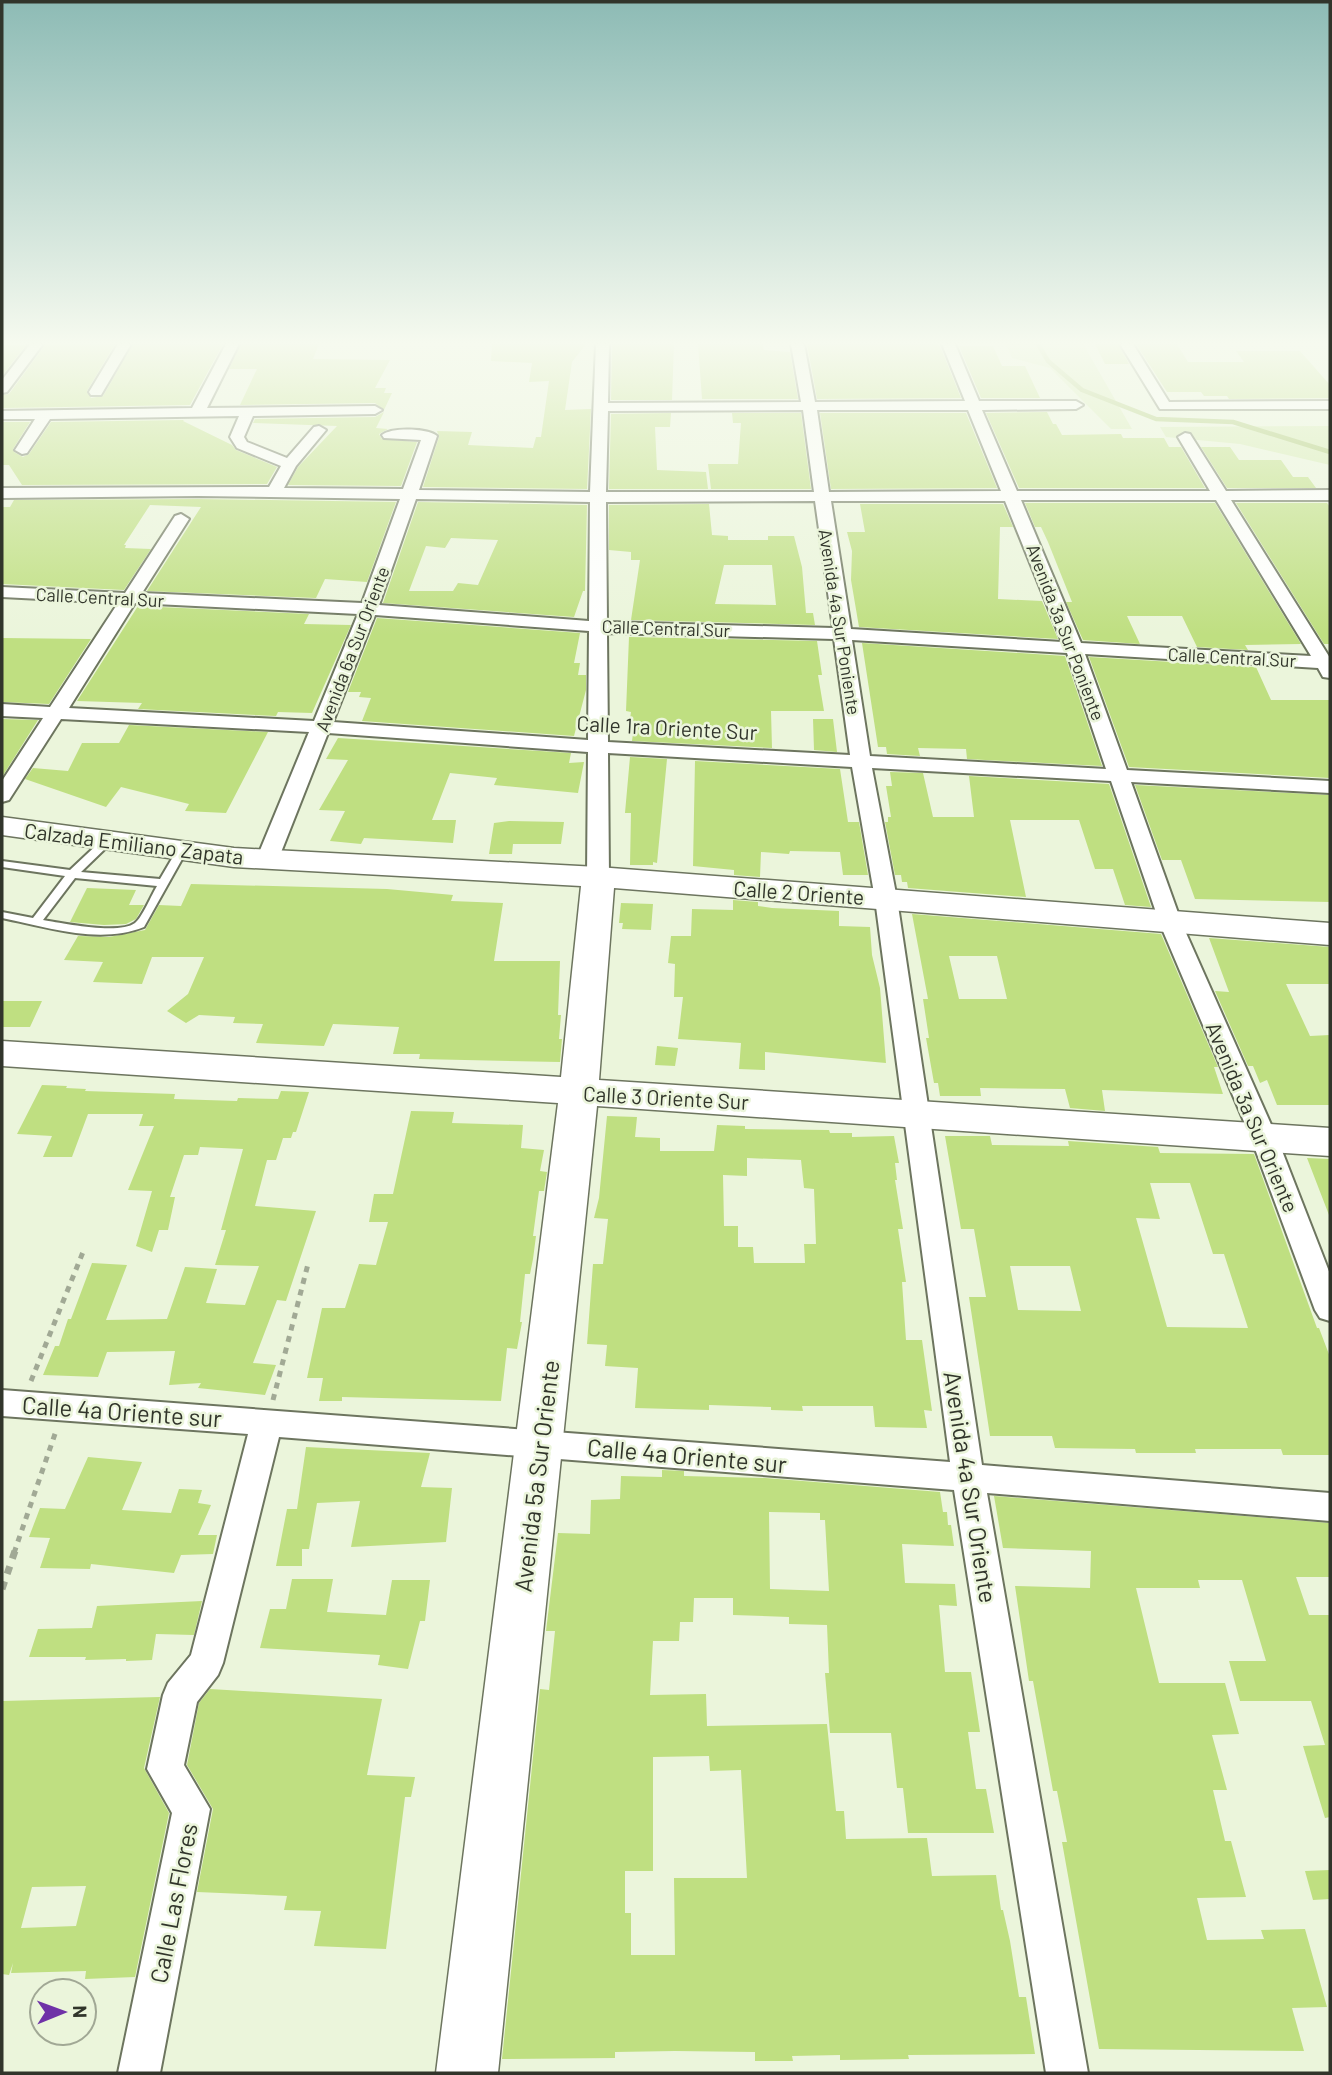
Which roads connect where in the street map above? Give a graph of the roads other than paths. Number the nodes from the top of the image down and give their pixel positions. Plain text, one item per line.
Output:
1 (28, 441) edge
2 (239, 441) edge
3 (309, 441) edge
4 (428, 441) edge
5 (599, 441) edge
6 (814, 441) edge
7 (988, 441) edge
8 (1187, 441) edge
9 (22, 450) dead end
10 (289, 464) junction
11 (2, 493) edge
12 (274, 493) junction
13 (408, 495) junction
14 (1221, 495) junction
15 (1330, 495) edge
16 (821, 496) junction
17 (598, 497) junction
18 (1013, 497) junction
19 (181, 519) dead end
20 (2, 592) edge
21 (129, 599) junction
22 (369, 609) junction
23 (600, 626) junction
24 (844, 634) junction
25 (1074, 648) junction
26 (1328, 667) edge
27 (2, 710) edge
28 (59, 711) junction
29 (323, 727) junction
30 (600, 747) junction
31 (861, 760) junction
32 (1120, 775) junction
33 (1330, 787) edge
34 (2, 796) edge
35 (2, 826) edge
36 (107, 841) junction
37 (181, 852) junction
38 (267, 860) junction
39 (2, 864) edge
40 (72, 874) junction
41 (598, 877) junction
42 (163, 883) junction
43 (887, 899) junction
44 (2, 915) edge
45 (36, 921) junction
46 (1171, 924) junction
47 (1330, 934) edge
48 (2, 1053) edge
49 (579, 1092) junction
50 (915, 1112) junction
51 (1264, 1138) junction
52 (1330, 1142) edge
53 (1330, 1310) edge
54 (11, 1404) edge
55 (267, 1422) junction
56 (540, 1443) junction
57 (968, 1477) junction
58 (1330, 1507) edge
59 (139, 2073) edge
60 (467, 2073) edge
61 (1067, 2073) edge

1 - 9 street
2 - 10 street
3 - 10 street
4 - 13 street, Avenida 6a Sur Oriente
5 - 17 street
6 - 16 street, Avenida 4a Sur Poniente
7 - 18 street, Avenida 3a Sur Poniente
8 - 14 street
10 - 12 street
11 - 12 street
12 - 13 street
13 - 17 street
13 - 22 street, Avenida 6a Sur Oriente
14 - 15 street
14 - 18 street
14 - 26 street
16 - 17 street
16 - 18 street
16 - 24 street, Avenida 4a Sur Poniente
17 - 23 street
18 - 25 street, Avenida 3a Sur Poniente
19 - 21 street
20 - 21 street, Calle Central Sur
21 - 22 street, Calle Central Sur
21 - 28 street
22 - 23 street, Calle Central Sur
22 - 29 street, Avenida 6a Sur Oriente
23 - 24 street, Calle Central Sur
23 - 30 street
24 - 25 street, Calle Central Sur
24 - 31 street, Avenida 4a Sur Poniente
25 - 26 street, Calle Central Sur
25 - 32 street, Avenida 3a Sur Poniente
27 - 28 street, Calle 1ra Oriente Sur
28 - 29 street, Calle 1ra Oriente Sur
28 - 34 street
29 - 30 street, Calle 1ra Oriente Sur
29 - 38 street, Avenida 6a Sur Oriente
30 - 31 street, Calle 1ra Oriente Sur
30 - 41 street
31 - 32 street, Calle 1ra Oriente Sur
31 - 43 street, Avenida 4a Sur Poniente
32 - 33 street, Calle 1ra Oriente Sur
32 - 46 street, Avenida 3a Sur Poniente
35 - 36 main road, Calzada Emiliano Zapata
36 - 37 main road, Calzada Emiliano Zapata
36 - 40 lane
37 - 38 main road, Calzada Emiliano Zapata
37 - 42 lane
38 - 41 main road, Calle 2 Oriente
39 - 40 lane
40 - 42 lane
40 - 45 lane
41 - 43 main road, Calle 2 Oriente
41 - 49 main road, Avenida 5a Sur Oriente
42 - 45 lane
43 - 46 main road, Calle 2 Oriente
43 - 50 street, Avenida 4a Sur Oriente
44 - 45 lane
46 - 47 main road, Calle 2 Oriente
46 - 51 street, Avenida 3a Sur Oriente
48 - 49 main road, Calle 3 Oriente Sur
49 - 50 main road, Calle 3 Oriente Sur
49 - 56 main road, Avenida 5a Sur Oriente
50 - 51 main road, Calle 3 Oriente Sur
50 - 57 street, Avenida 4a Sur Oriente
51 - 52 main road, Calle 3 Oriente Sur
51 - 53 street, Avenida 3a Sur Oriente
54 - 55 street, Calle 4a Oriente sur
55 - 56 street, Calle 4a Oriente sur
55 - 59 street, Calle Las Flores
56 - 57 street, Calle 4a Oriente sur
56 - 60 main road, Avenida 5a Sur Oriente
57 - 58 street, Calle 4a Oriente sur
57 - 61 street, Avenida 4a Sur Oriente

